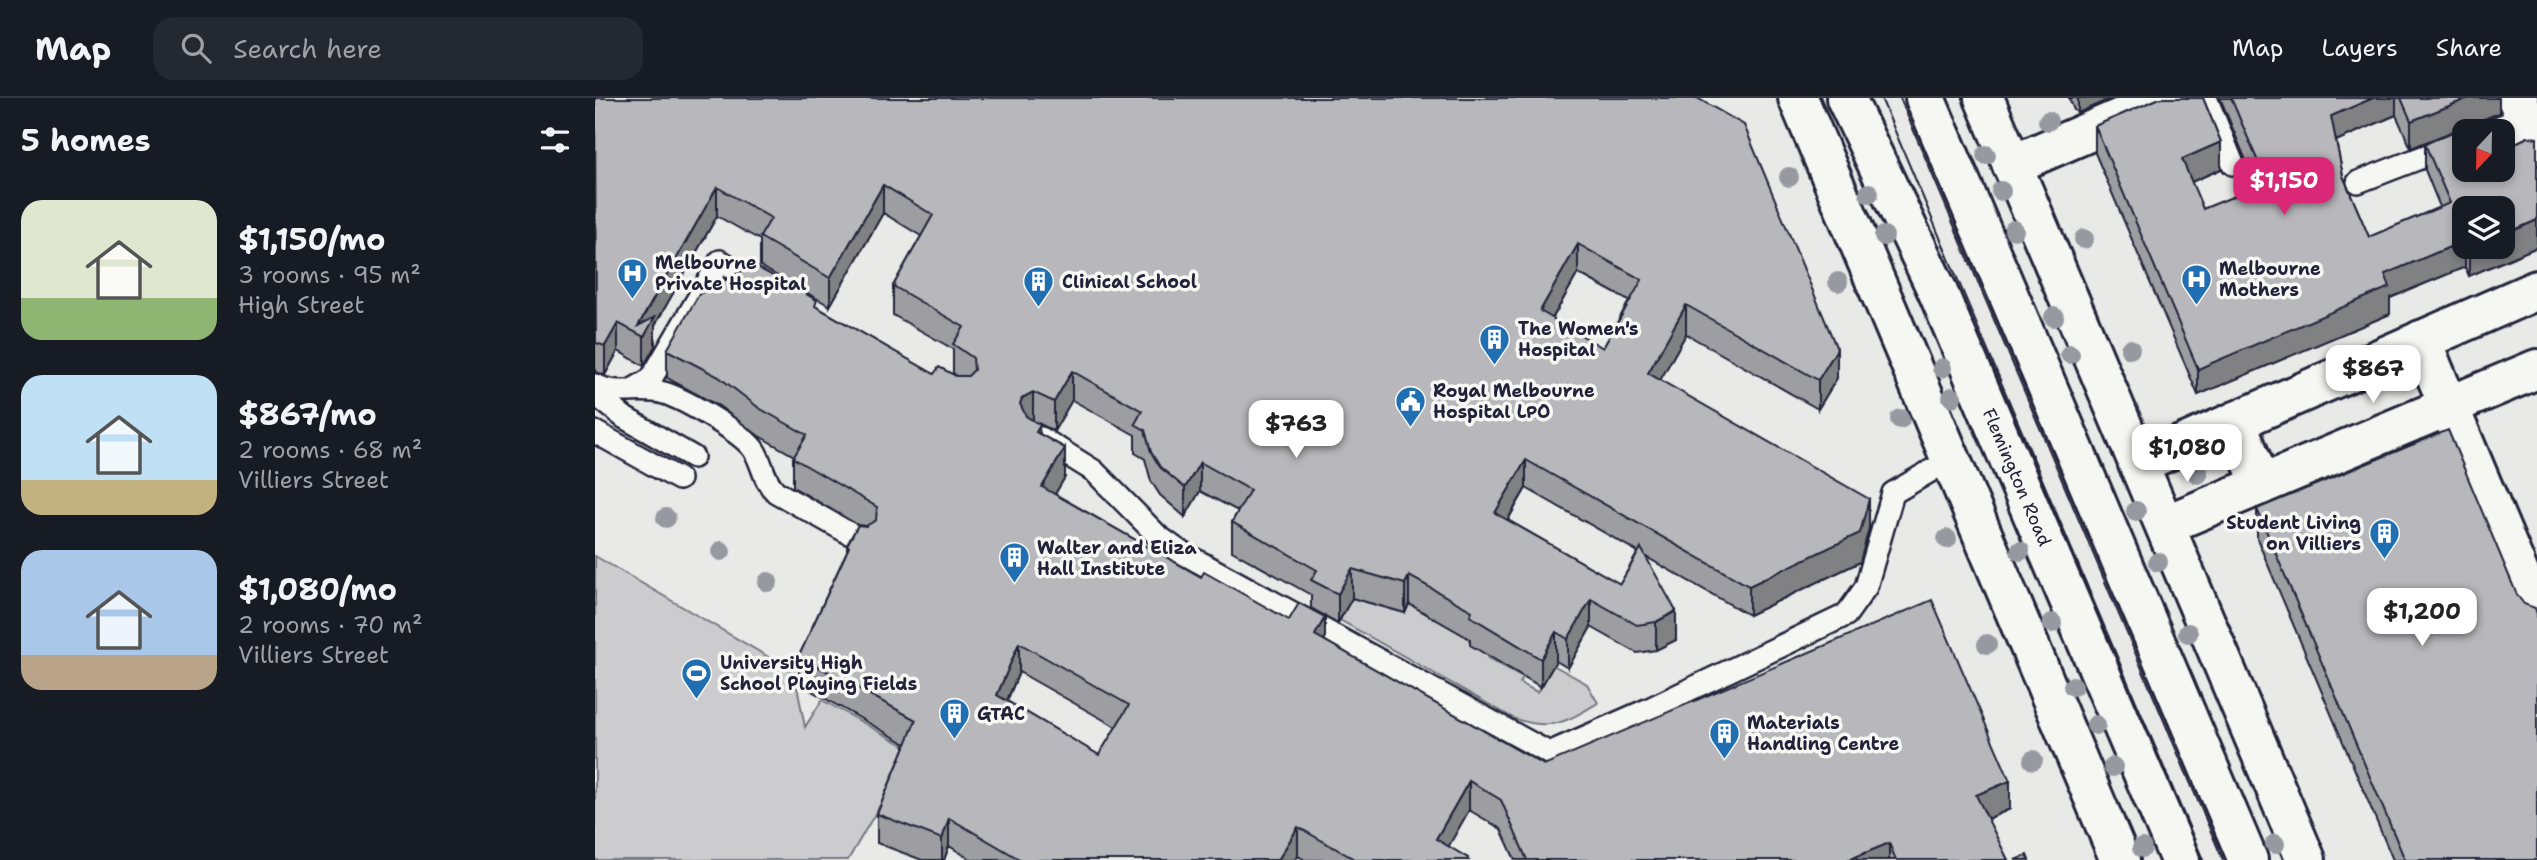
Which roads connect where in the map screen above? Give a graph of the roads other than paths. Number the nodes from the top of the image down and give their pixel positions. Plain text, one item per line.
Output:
1 (1798, 98) edge
2 (1846, 98) edge
3 (1925, 98) edge
4 (1984, 98) edge
5 (2167, 98) edge
6 (2206, 98) edge
7 (2452, 146) edge
8 (2233, 164) dead end
9 (2012, 165) junction
10 (2358, 182) dead end
11 (2537, 290) edge
12 (780, 294) edge
13 (2421, 340) junction
14 (2537, 369) edge
15 (595, 386) edge
16 (632, 390) junction
17 (595, 394) edge
18 (2449, 405) junction
19 (2056, 411) junction
20 (2236, 421) junction
21 (600, 434) edge
22 (1033, 434) edge
23 (2000, 437) junction
24 (693, 457) dead end
25 (1951, 459) junction
26 (2138, 464) junction
27 (679, 480) dead end
28 (2261, 485) junction
29 (2165, 525) junction
30 (865, 542) edge
31 (2537, 616) edge
32 (2120, 860) edge
33 (2180, 860) edge
34 (2248, 860) edge
35 (2306, 860) edge

1 - 25 main road
2 - 23 main road, Flemington Road
3 - 19 main road
4 - 9 main road
5 - 9 main road
6 - 8 lane
7 - 10 lane
9 - 26 main road
11 - 13 main road
12 - 16 lane
13 - 18 main road
13 - 20 main road
14 - 18 main road
15 - 16 lane
16 - 30 lane
17 - 24 lane
18 - 28 main road
18 - 31 main road
19 - 23 main road
19 - 34 main road
20 - 26 main road
20 - 28 main road
21 - 27 lane
22 - 25 lane
23 - 25 main road
23 - 33 main road, Flemington Road
25 - 32 main road
26 - 29 main road
28 - 29 main road
29 - 35 main road

